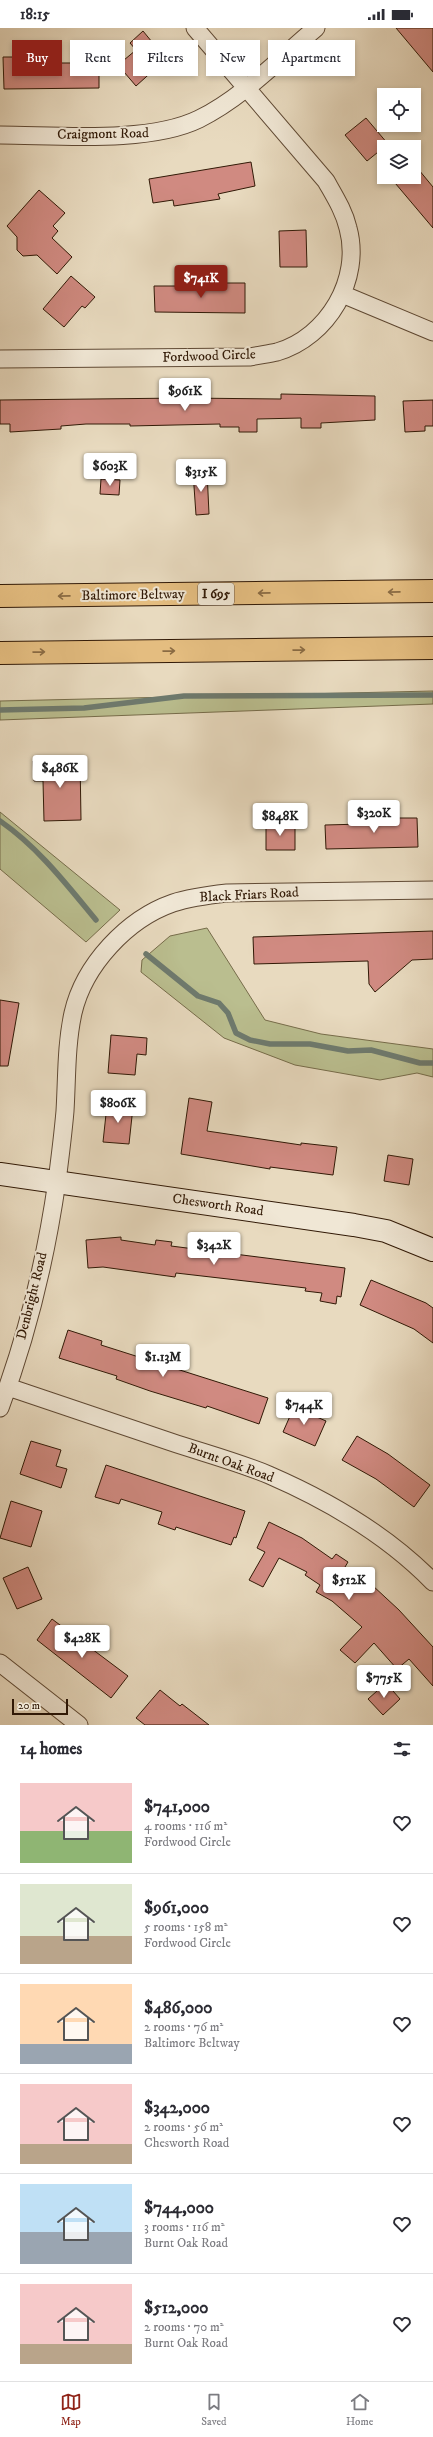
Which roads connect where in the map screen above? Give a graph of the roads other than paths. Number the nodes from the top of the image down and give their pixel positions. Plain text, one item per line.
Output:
1 (195, 28) edge
2 (316, 28) edge
3 (245, 88) junction
4 (0, 136) edge
5 (342, 294) junction
6 (433, 332) edge
7 (0, 359) edge
8 (433, 591) edge
9 (0, 596) edge
10 (433, 648) edge
11 (0, 653) edge
12 (433, 890) edge
13 (0, 1174) edge
14 (57, 1182) junction
15 (433, 1250) edge
16 (8, 1387) junction
17 (0, 1408) edge
18 (433, 1582) edge
19 (0, 1663) edge
20 (79, 1725) edge

1 - 3 street, Fordwood Circle
2 - 3 street, Craigmont Road
3 - 4 street, Craigmont Road
3 - 5 street, Fordwood Circle
5 - 6 street
5 - 7 street, Fordwood Circle
8 -> 9 highway, Baltimore Beltway / I 695
11 -> 10 highway
12 - 14 street, Black Friars Road
13 - 14 street, Chesworth Road
14 - 15 street, Chesworth Road
14 - 16 street, Denbright Road
16 - 17 street, Denbright Road
16 - 18 street, Burnt Oak Road
19 - 20 street

